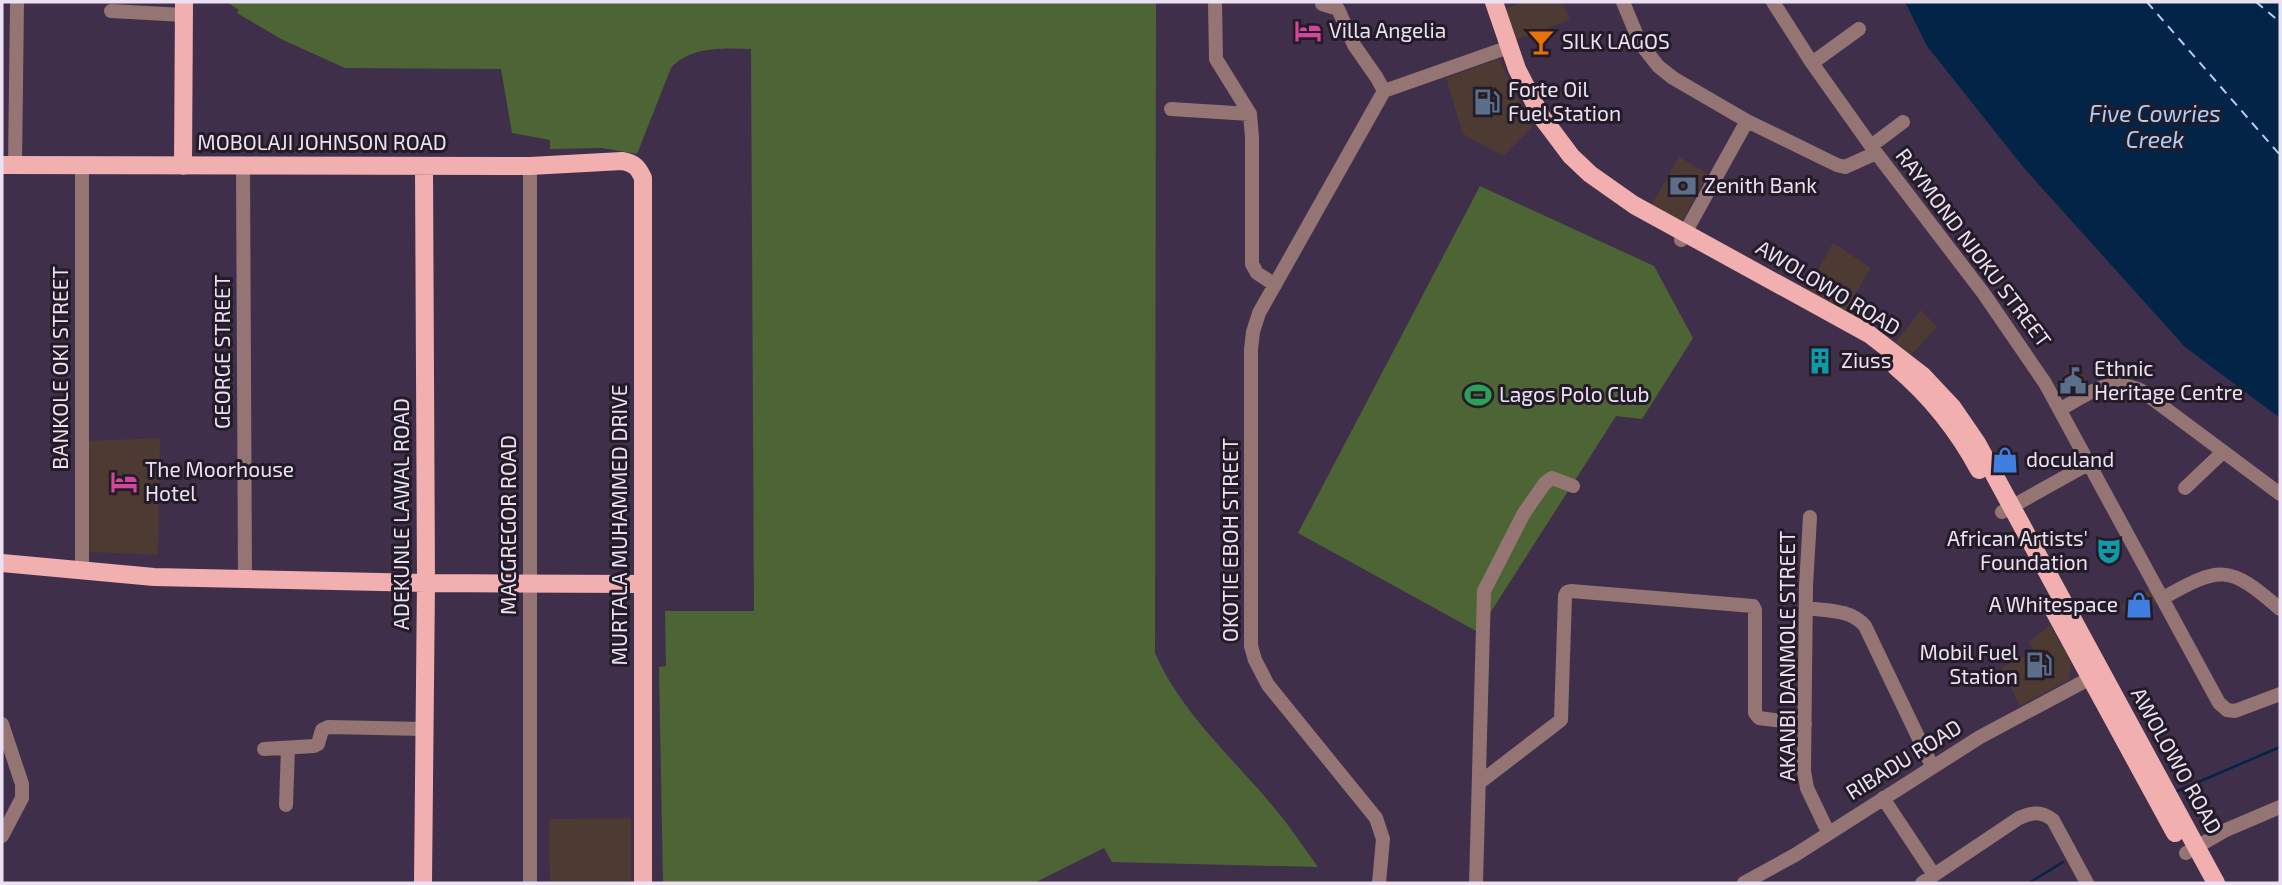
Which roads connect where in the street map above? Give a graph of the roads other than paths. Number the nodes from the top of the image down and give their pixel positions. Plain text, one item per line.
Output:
1 (17, 2) edge
2 (1215, 2) edge
3 (1484, 2) edge
4 (1494, 2) edge
5 (1623, 2) edge
6 (1773, 2) edge
7 (1322, 4) dead end
8 (184, 8) edge
9 (111, 11) dead end
10 (1859, 29) dead end
11 (1505, 48) junction
12 (1812, 63) junction
13 (1384, 91) junction
14 (1171, 109) dead end
15 (1250, 114) junction
16 (1747, 121) junction
17 (1903, 122) dead end
18 (1874, 149) junction
19 (8, 165) edge
20 (183, 166) junction
21 (424, 166) junction
22 (530, 166) junction
23 (82, 167) junction
24 (243, 167) junction
25 (639, 169) joint
26 (1684, 236) junction
27 (1275, 285) junction
28 (2061, 409) junction
29 (2223, 453) junction
30 (2090, 463) junction
31 (1573, 486) dead end
32 (2185, 488) dead end
33 (2280, 494) edge
34 (2007, 510) junction
35 (1810, 517) dead end
36 (2, 563) edge
37 (82, 570) junction
38 (245, 580) junction
39 (530, 582) junction
40 (426, 583) junction
41 (642, 584) junction
42 (2163, 598) junction
43 (1806, 608) junction
44 (2280, 609) edge
45 (2096, 675) junction
46 (2280, 694) edge
47 (2, 724) edge
48 (1805, 724) junction
49 (425, 729) junction
50 (288, 748) junction
51 (264, 749) dead end
52 (1932, 766) junction
53 (1479, 783) junction
54 (1883, 797) junction
55 (286, 805) dead end
56 (2280, 807) edge
57 (1828, 832) junction
58 (2, 836) edge
59 (2192, 850) junction
60 (424, 861) junction
61 (1928, 879) edge
62 (423, 883) edge
63 (430, 883) edge
64 (530, 883) edge
65 (643, 883) edge
66 (1379, 883) edge
67 (1476, 883) edge
68 (1744, 883) edge
69 (2087, 883) edge
70 (2203, 883) edge
71 (2216, 883) edge

1 - 19 street
2 - 15 street
3 - 11 main road, AWOLOWO ROAD
4 - 11 main road, AWOLOWO ROAD
5 - 16 street
6 - 12 street, RAYMOND NJOKU STREET
7 - 13 street
8 - 9 street
8 - 20 main road
10 - 12 street
11 - 13 street
11 - 26 main road, AWOLOWO ROAD
12 - 18 street, RAYMOND NJOKU STREET
13 - 27 street, OKOTIE EBOH STREET
14 - 15 street
15 - 27 street
16 - 18 street
16 - 26 street
17 - 18 street
18 - 28 street, RAYMOND NJOKU STREET
19 - 23 main road, MOBOLAJI JOHNSON ROAD
20 - 23 main road, MOBOLAJI JOHNSON ROAD
20 - 24 main road, MOBOLAJI JOHNSON ROAD
21 - 22 main road, MOBOLAJI JOHNSON ROAD
21 - 24 main road, MOBOLAJI JOHNSON ROAD
21 - 40 main road, ADEKUNLE LAWAL ROAD
22 - 25 main road, MOBOLAJI JOHNSON ROAD
22 - 39 street, MACGREGOR ROAD
23 - 37 street, BANKOLE OKI STREET
24 - 38 street, GEORGE STREET
25 - 41 main road, MURTALA MUHAMMED DRIVE
26 - 34 main road, AWOLOWO ROAD
27 - 66 street, OKOTIE EBOH STREET
28 - 29 street
28 - 30 street, RAYMOND NJOKU STREET
29 - 32 street
29 - 33 street
30 - 34 street
30 - 42 street, RAYMOND NJOKU STREET
31 - 53 street
34 - 45 main road, AWOLOWO ROAD
35 - 43 street, AKANBI DANMOLE STREET
36 - 37 main road
37 - 38 main road
38 - 40 main road
39 - 40 main road
39 - 41 main road
39 - 64 street, MACGREGOR ROAD
40 - 49 main road, ADEKUNLE LAWAL ROAD
41 - 65 main road, MURTALA MUHAMMED DRIVE
42 - 44 street
42 - 46 street, RAYMOND NJOKU STREET
43 - 48 street, AKANBI DANMOLE STREET
43 - 52 street
45 - 52 street, RIBADU ROAD
45 - 59 main road, AWOLOWO ROAD
47 - 58 street
48 - 53 street
48 - 57 street, AKANBI DANMOLE STREET
49 - 50 street
49 - 60 main road, ADEKUNLE LAWAL ROAD
50 - 51 street
50 - 55 street
52 - 54 street, RIBADU ROAD
53 - 67 street
54 - 57 street, RIBADU ROAD
54 - 61 street
56 - 59 street
57 - 68 street, RIBADU ROAD
59 - 70 main road, AWOLOWO ROAD
59 - 71 main road, AWOLOWO ROAD
60 - 62 main road
60 - 63 main road
61 - 69 street

